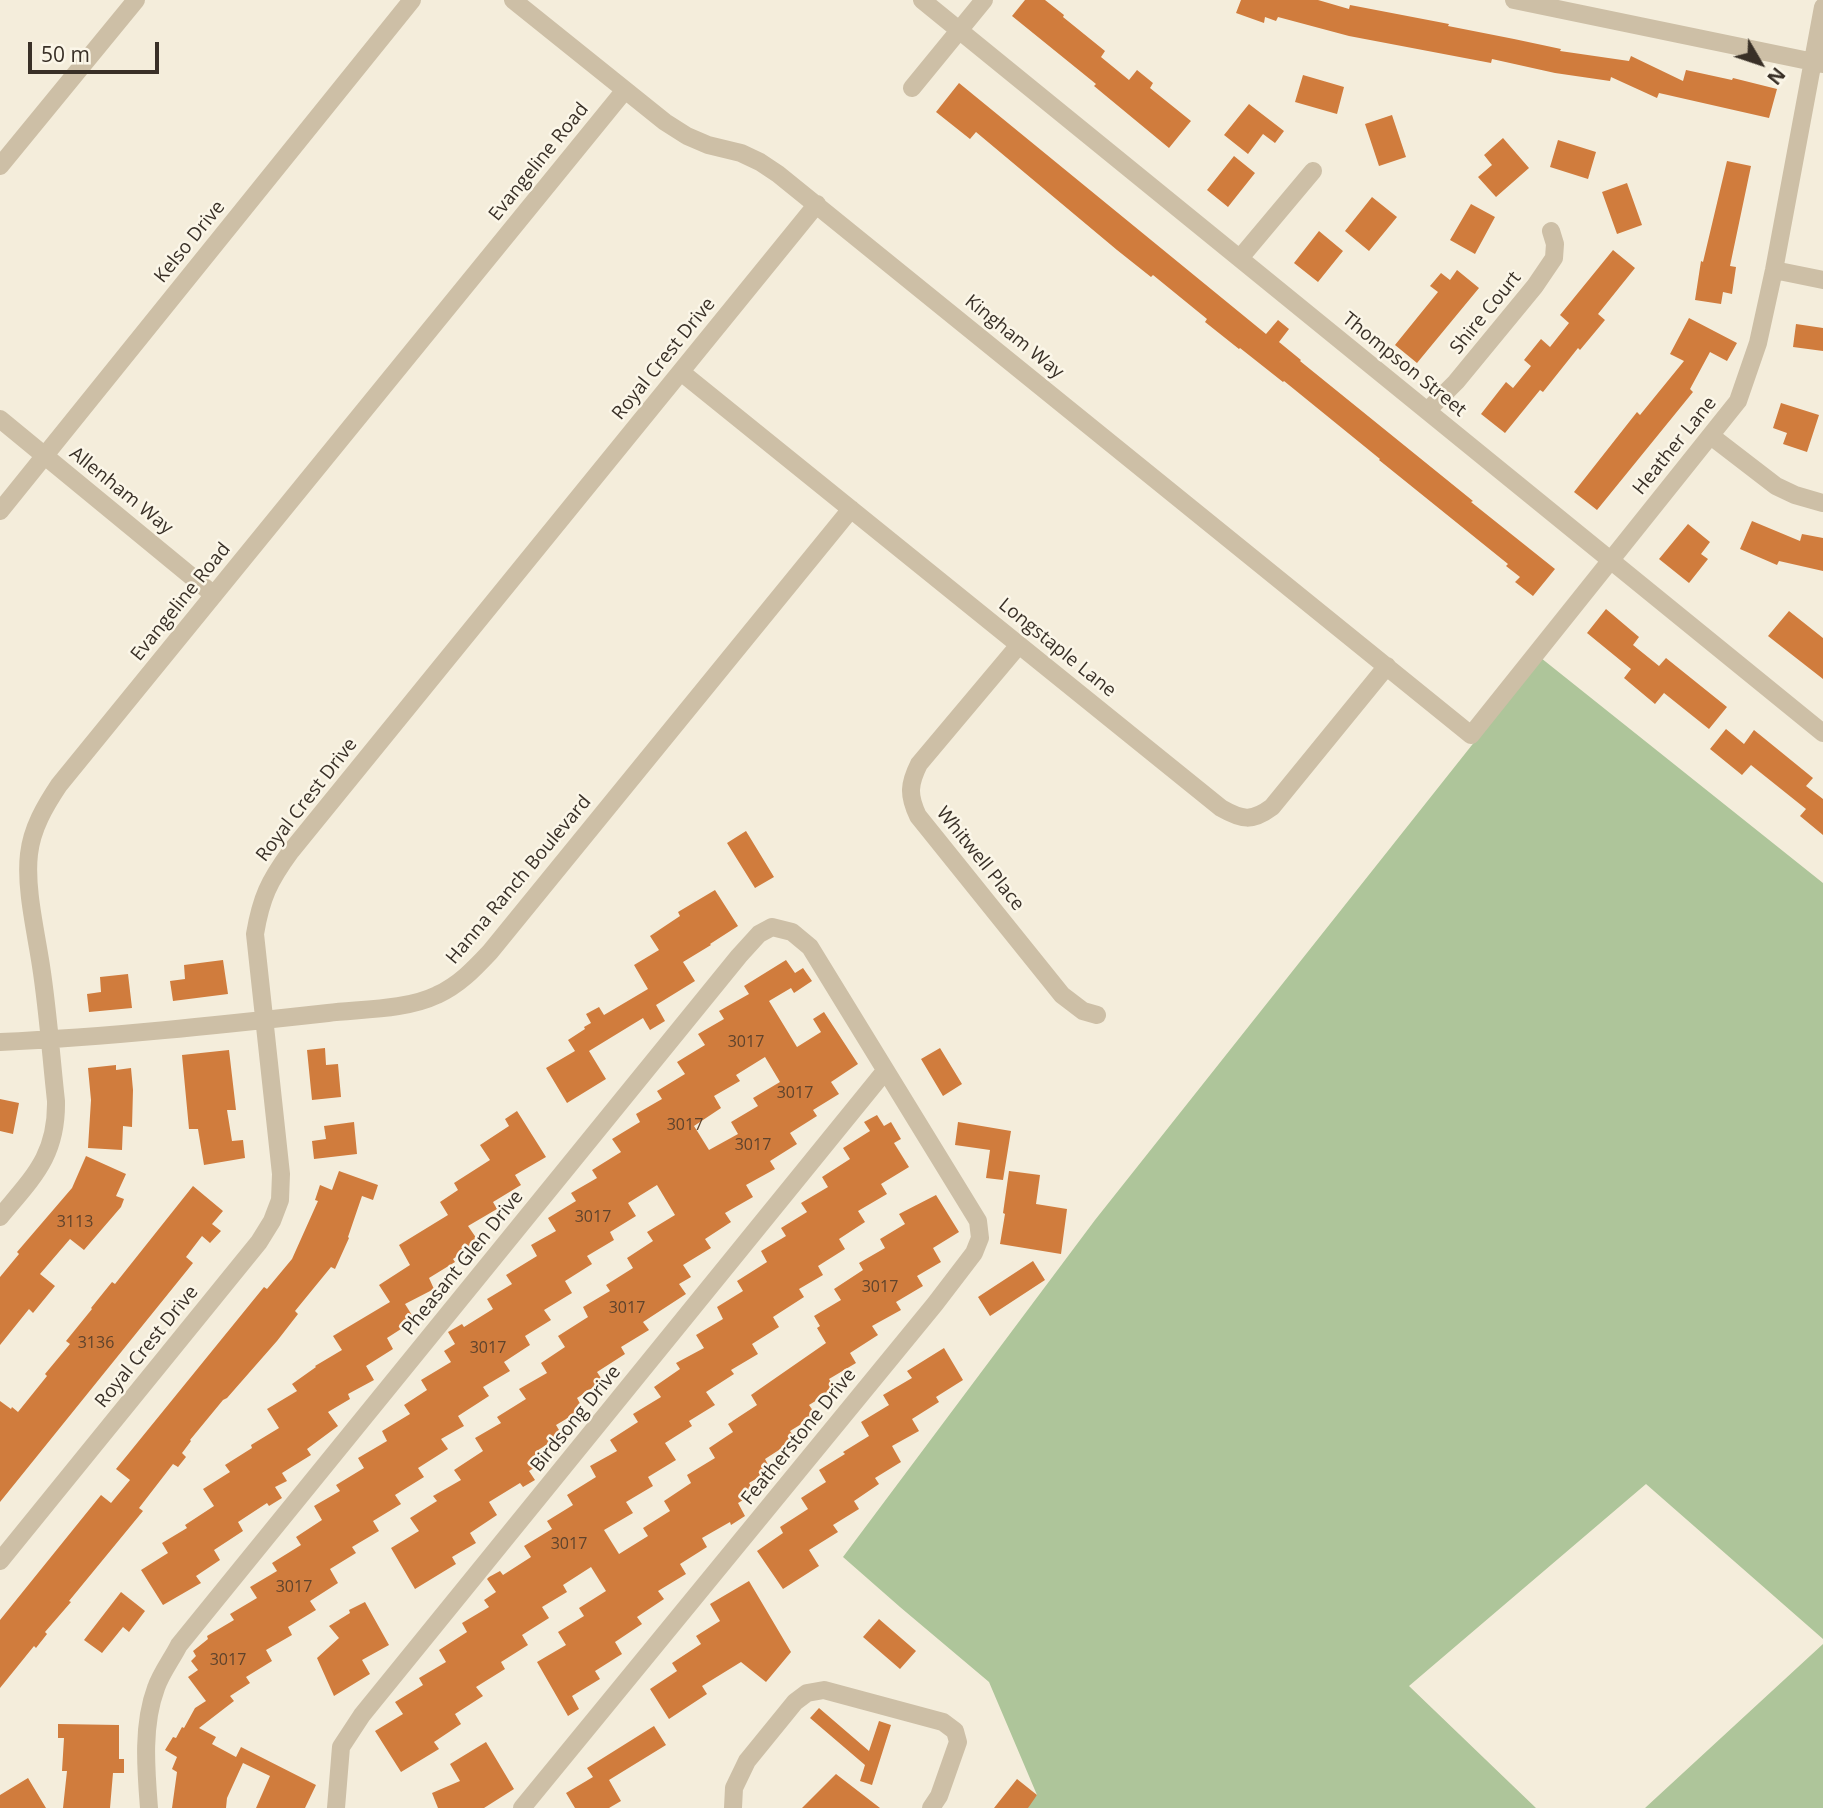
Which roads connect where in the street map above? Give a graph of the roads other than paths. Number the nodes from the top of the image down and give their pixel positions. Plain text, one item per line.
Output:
1 (136, 0) edge
2 (412, 0) edge
3 (513, 0) edge
4 (922, 0) edge
5 (984, 0) edge
6 (1514, 0) edge
7 (1823, 7) edge
8 (959, 30) junction
9 (1818, 63) edge
10 (912, 88) dead end
11 (625, 90) junction
12 (0, 166) edge
13 (1313, 171) dead end
14 (817, 204) junction
15 (1551, 231) dead end
16 (1240, 258) junction
17 (1774, 270) junction
18 (1823, 280) edge
19 (681, 372) junction
20 (1427, 411) junction
21 (0, 419) edge
22 (1711, 436) junction
23 (45, 455) junction
24 (1823, 503) edge
25 (851, 509) junction
26 (0, 511) edge
27 (1610, 561) junction
28 (214, 595) junction
29 (1019, 645) junction
30 (1387, 666) junction
31 (1823, 733) edge
32 (1471, 734) joint
33 (1097, 1015) dead end
34 (265, 1020) junction
35 (50, 1040) junction
36 (0, 1042) edge
37 (885, 1071) junction
38 (0, 1217) edge
39 (0, 1561) edge
40 (935, 1802) edge
41 (149, 1808) edge
42 (336, 1808) edge
43 (522, 1808) edge
44 (733, 1808) edge

1 - 12 street
2 - 23 street, Kelso Drive
3 - 11 street, Kingham Way
4 - 8 street, Thompson Street
5 - 8 street
6 - 9 street
7 - 9 street, Heather Lane
8 - 10 street
8 - 16 street, Thompson Street
9 - 17 street, Heather Lane
11 - 14 street, Kingham Way
11 - 28 street, Evangeline Road
13 - 16 street
14 - 19 street, Royal Crest Drive
14 - 30 street, Kingham Way
15 - 20 street, Shire Court
16 - 20 street, Thompson Street
17 - 18 street
17 - 22 street, Heather Lane
19 - 25 street, Longstaple Lane
19 - 34 street, Royal Crest Drive
20 - 27 street, Thompson Street
21 - 23 street, Allenham Way
22 - 24 street
22 - 27 street, Heather Lane
23 - 26 street, Kelso Drive
23 - 28 street, Allenham Way
25 - 29 street, Longstaple Lane
25 - 34 street, Hanna Ranch Boulevard
27 - 31 street, Thompson Street
27 - 32 street, Heather Lane
28 - 35 street, Evangeline Road
29 - 30 street, Longstaple Lane
29 - 33 street, Whitwell Place
30 - 32 street, Kingham Way
34 - 35 street, Hanna Ranch Boulevard
34 - 39 street, Royal Crest Drive
35 - 36 street, Hanna Ranch Boulevard
35 - 38 street, Evangeline Road
37 - 41 street, Pheasant Glen Drive
37 - 42 street, Birdsong Drive
37 - 43 street, Featherstone Drive
40 - 44 street

